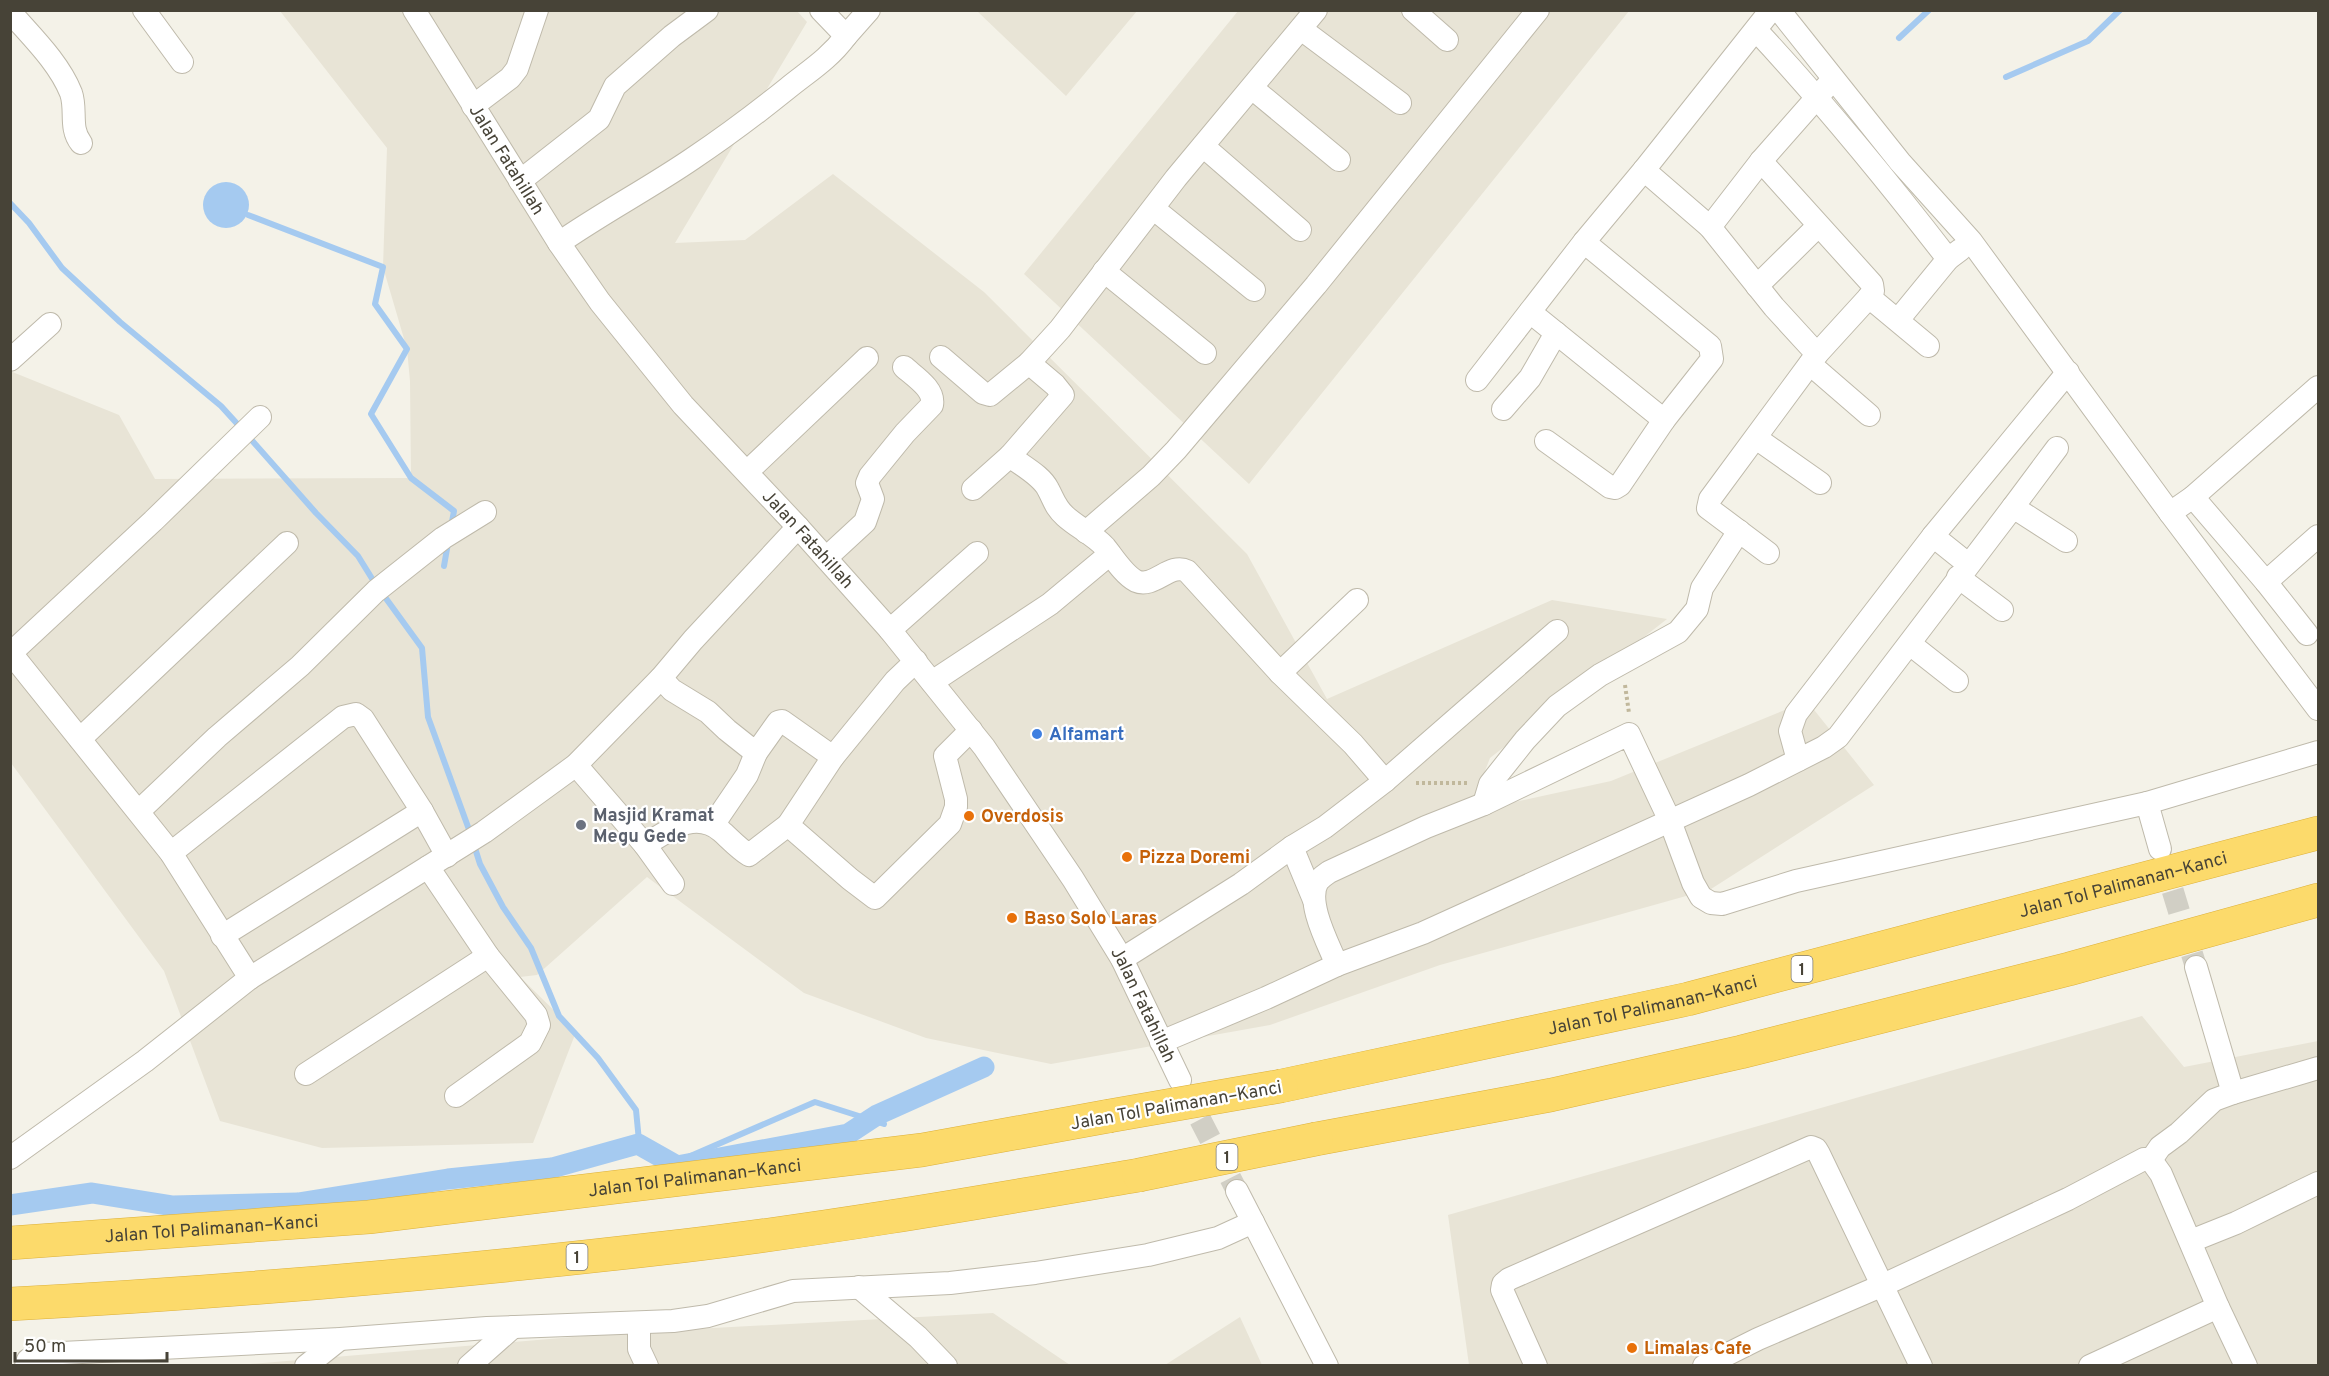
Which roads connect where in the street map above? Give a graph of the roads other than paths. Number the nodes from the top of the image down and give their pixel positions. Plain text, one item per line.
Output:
1 (144, 10) edge
2 (414, 10) edge
3 (537, 10) edge
4 (707, 10) edge
5 (821, 10) edge
6 (869, 10) edge
7 (1316, 10) edge
8 (1413, 10) edge
9 (1538, 10) edge
10 (1771, 10) edge
11 (1779, 10) edge
12 (13, 13) edge
13 (1302, 29) junction
14 (1756, 30) junction
15 (846, 36) junction
16 (1447, 40) dead end
17 (182, 62) dead end
18 (1835, 79) junction
19 (1252, 88) junction
20 (1817, 96) junction
21 (1400, 103) dead end
22 (473, 105) junction
23 (81, 143) dead end
24 (1203, 146) junction
25 (1339, 160) dead end
26 (1761, 161) junction
27 (1644, 170) junction
28 (520, 181) junction
29 (1154, 209) junction
30 (1818, 226) junction
31 (1710, 227) junction
32 (1300, 230) dead end
33 (1971, 241) junction
34 (1584, 242) junction
35 (559, 243) junction
36 (1948, 259) junction
37 (1104, 270) junction
38 (1757, 286) junction
39 (1254, 290) dead end
40 (1869, 297) junction
41 (1530, 312) junction
42 (1898, 320) junction
43 (50, 324) dead end
44 (1556, 333) junction
45 (1928, 345) dead end
46 (1205, 354) dead end
47 (941, 357) dead end
48 (867, 358) dead end
49 (1814, 359) junction
50 (10, 360) edge
51 (1029, 363) junction
52 (904, 367) dead end
53 (2068, 372) junction
54 (1477, 380) dead end
55 (2319, 387) edge
56 (1503, 409) dead end
57 (1869, 415) dead end
58 (1664, 420) junction
59 (255, 423) dead end
60 (1756, 438) junction
61 (1546, 441) dead end
62 (2056, 448) dead end
63 (1010, 456) junction
64 (747, 472) junction
65 (1820, 483) dead end
66 (973, 489) dead end
67 (2193, 497) junction
68 (2013, 507) junction
69 (485, 512) dead end
70 (2170, 513) junction
71 (798, 526) junction
72 (1739, 531) junction
73 (1086, 532) junction
74 (1933, 536) junction
75 (2319, 536) edge
76 (2066, 541) dead end
77 (287, 543) dead end
78 (977, 553) dead end
79 (1768, 553) dead end
80 (1110, 554) junction
81 (826, 558) junction
82 (1963, 571) junction
83 (2266, 582) junction
84 (1357, 600) dead end
85 (2002, 610) dead end
86 (890, 630) junction
87 (1557, 631) dead end
88 (2307, 634) dead end
89 (1910, 644) junction
90 (13, 659) edge
91 (916, 661) junction
92 (1280, 673) junction
93 (661, 678) junction
94 (1957, 681) dead end
95 (932, 682) junction
96 (2319, 709) edge
97 (971, 730) junction
98 (80, 739) junction
99 (2319, 752) edge
100 (756, 753) junction
101 (833, 757) junction
102 (1798, 760) junction
103 (576, 765) junction
104 (1385, 781) junction
105 (1487, 794) junction
106 (2147, 802) junction
107 (140, 811) junction
108 (422, 811) junction
109 (1670, 822) junction
110 (713, 825) junction
111 (788, 825) junction
112 (2319, 833) edge
113 (645, 845) junction
114 (1292, 847) junction
115 (2160, 849) tunnel mouth
116 (456, 850) junction
117 (171, 853) junction
118 (673, 884) dead end
119 (1314, 900) junction
120 (2319, 900) edge
121 (222, 936) junction
122 (488, 957) junction
123 (1122, 959) junction
124 (1337, 965) junction
125 (2196, 967) tunnel mouth
126 (250, 978) junction
127 (1161, 1042) junction
128 (2319, 1068) edge
129 (306, 1074) dead end
130 (1180, 1080) tunnel mouth
131 (2233, 1093) junction
132 (456, 1096) dead end
133 (10, 1158) edge
134 (2151, 1160) junction
135 (2319, 1183) edge
136 (1237, 1191) tunnel mouth
137 (1253, 1222) junction
138 (2191, 1241) junction
139 (10, 1243) edge
140 (1881, 1286) junction
141 (859, 1287) junction
142 (10, 1304) edge
143 (2218, 1307) junction
144 (639, 1323) junction
145 (513, 1327) junction
146 (340, 1339) junction
147 (26, 1365) edge
148 (306, 1365) edge
149 (469, 1365) edge
150 (647, 1365) edge
151 (946, 1365) edge
152 (1327, 1365) edge
153 (1536, 1365) edge
154 (1704, 1365) edge
155 (1921, 1365) edge
156 (2090, 1365) edge
157 (2246, 1365) edge

1 - 17 street
2 - 22 street, Jalan Fatahillah
3 - 22 street
4 - 28 street
5 - 15 street
6 - 15 street
7 - 13 street
8 - 16 street
9 - 73 street
10 - 14 street
11 - 18 street
12 - 23 street
13 - 19 street
13 - 21 street
14 - 20 street
14 - 27 street
15 - 35 street
18 - 20 street
18 - 33 street
19 - 24 street
19 - 25 street
20 - 26 street
20 - 36 street
22 - 28 street, Jalan Fatahillah
24 - 29 street
24 - 32 street
26 - 30 street
26 - 31 street
27 - 31 street
27 - 34 street
28 - 35 street, Jalan Fatahillah
29 - 37 street
29 - 39 street
30 - 38 street
30 - 40 street
31 - 38 street
33 - 36 street
33 - 53 street
34 - 41 street
34 - 58 street
35 - 64 street, Jalan Fatahillah
36 - 42 street
37 - 46 street
37 - 51 street
38 - 49 street
40 - 42 street
40 - 49 street
41 - 44 street
41 - 54 street
42 - 45 street
43 - 50 street
44 - 56 street
44 - 58 street
47 - 51 street
48 - 64 street
49 - 57 street
49 - 60 street
51 - 63 street
52 - 81 street
53 - 70 street
53 - 74 street
55 - 67 street
58 - 61 street
59 - 90 street
60 - 65 street
60 - 72 street
62 - 68 street
63 - 66 street
63 - 73 street
64 - 71 street, Jalan Fatahillah
67 - 70 street
67 - 83 street
68 - 76 street
68 - 82 street
69 - 107 street
70 - 96 street
71 - 81 street, Jalan Fatahillah
71 - 93 street
72 - 79 street
72 - 105 street
73 - 80 street
74 - 82 street
74 - 102 street
75 - 83 street
77 - 98 street
78 - 86 street
80 - 92 street
80 - 95 street
81 - 86 street, Jalan Fatahillah
82 - 85 street
82 - 89 street
83 - 88 street
84 - 92 street
86 - 91 street, Jalan Fatahillah
87 - 104 street
89 - 94 street
89 - 102 street
90 - 98 street
91 - 95 street, Jalan Fatahillah
91 - 101 street
92 - 104 street
93 - 100 street
93 - 103 street
95 - 97 street, Jalan Fatahillah
97 - 111 street
97 - 123 street, Jalan Fatahillah
98 - 107 street
99 - 106 street
100 - 101 street
100 - 110 street
101 - 111 street
102 - 109 street
103 - 113 street
103 - 116 street
104 - 114 street
105 - 109 street
105 - 119 street
106 - 109 street
106 - 115 street
107 - 117 street
108 - 116 street
108 - 117 street
108 - 121 street
109 - 124 street
110 - 111 street
110 - 113 street
112 - 139 highway, Jalan Tol Palimanan–Kanci / 1, bridge
113 - 118 street
114 - 119 street
114 - 123 street
116 - 122 street
116 - 126 street
117 - 121 street
119 - 124 street
120 - 142 highway, 1, bridge
121 - 126 street
122 - 129 street
122 - 132 street
123 - 127 street, Jalan Fatahillah
124 - 127 street
125 - 131 street
126 - 133 street
127 - 130 street, Jalan Fatahillah
128 - 131 street
131 - 134 street
134 - 138 street
134 - 140 street
135 - 138 street
136 - 137 street
137 - 141 street
137 - 152 street
138 - 143 street
140 - 153 street
140 - 154 street
140 - 155 street
141 - 144 street
141 - 151 street
143 - 156 street
143 - 157 street
144 - 145 street
144 - 150 street
145 - 146 street
145 - 149 street
146 - 147 street
146 - 148 street

